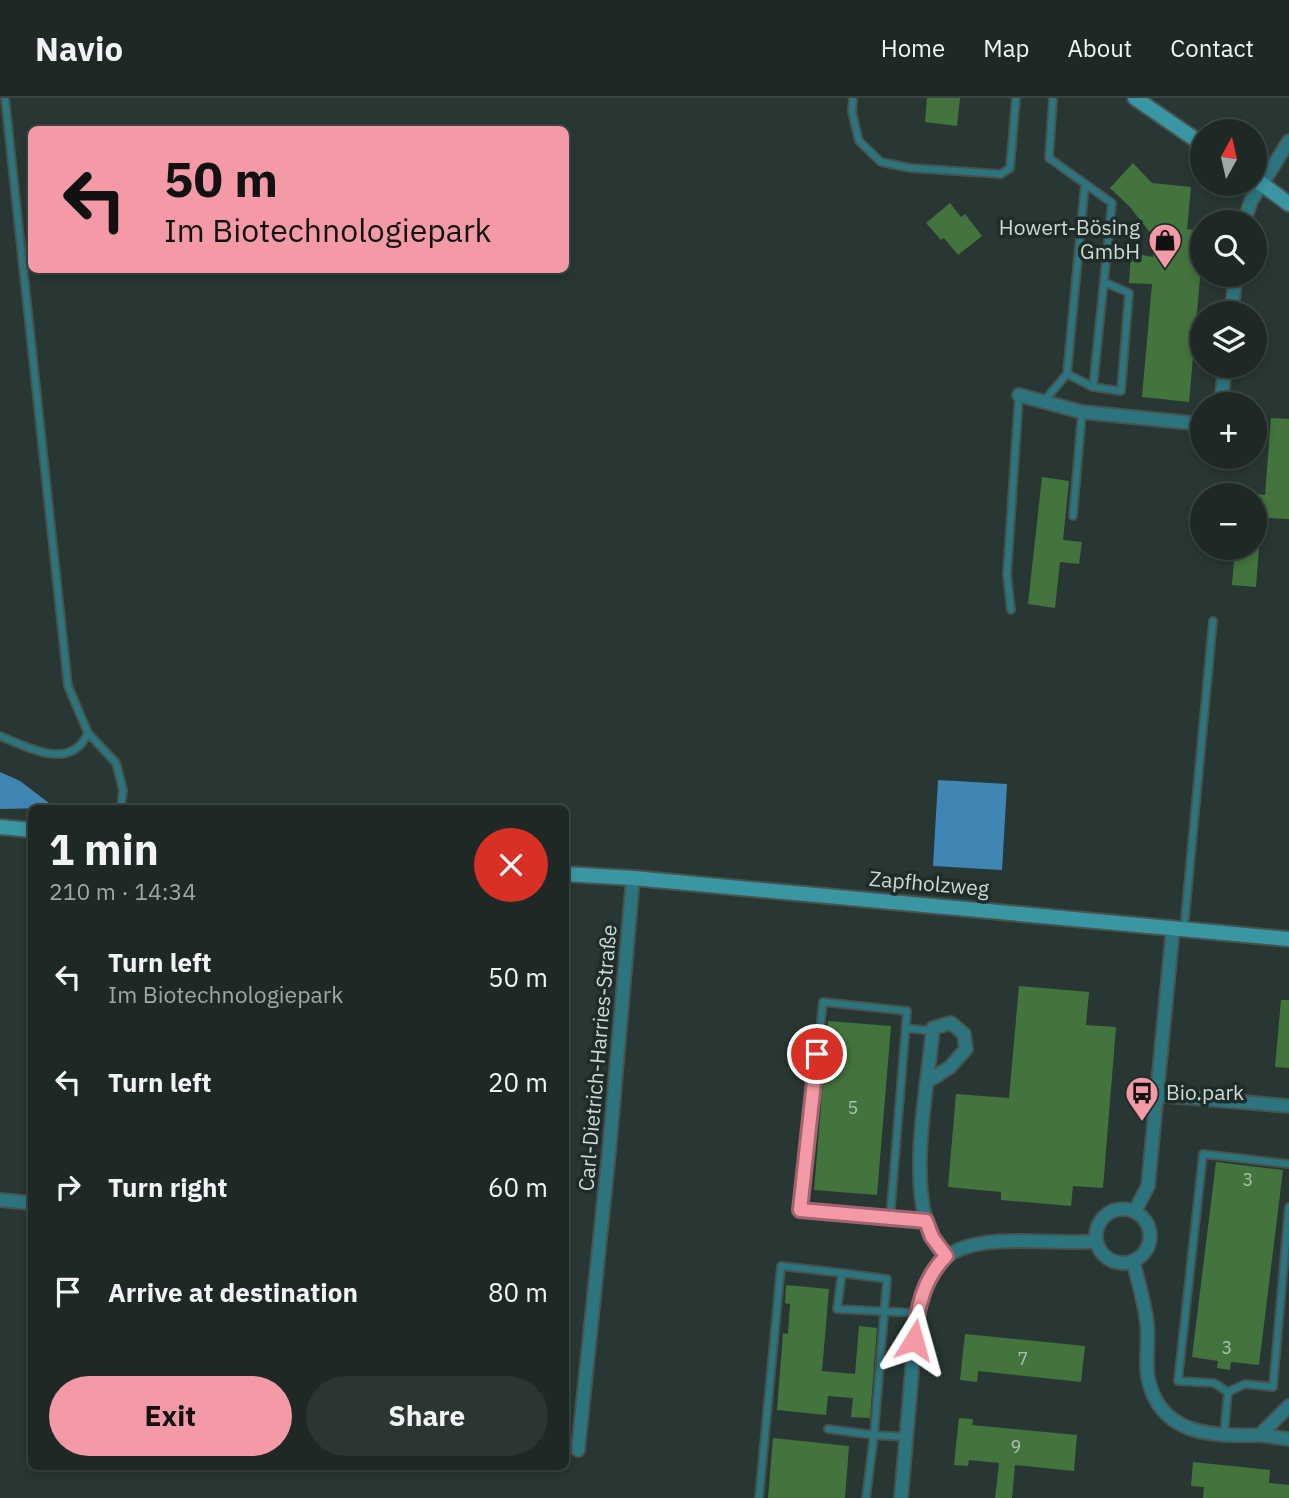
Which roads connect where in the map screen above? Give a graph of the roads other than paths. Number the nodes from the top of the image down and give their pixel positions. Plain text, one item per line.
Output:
1 (5, 98) edge
2 (853, 98) edge
3 (1016, 98) edge
4 (1053, 98) edge
5 (1135, 98) edge
6 (1190, 136) edge
7 (1289, 141) edge
8 (1267, 169) edge
9 (1085, 184) junction
10 (1267, 188) edge
11 (1289, 204) edge
12 (1104, 282) junction
13 (1067, 374) junction
14 (1093, 387) junction
15 (1019, 395) joint
16 (1043, 402) junction
17 (1082, 412) junction
18 (1190, 423) edge
19 (1073, 516) dead end
20 (1011, 610) dead end
21 (1213, 621) dead end
22 (88, 733) junction
23 (0, 736) edge
24 (121, 805) edge
25 (0, 827) edge
26 (28, 830) edge
27 (569, 874) edge
28 (633, 878) junction
29 (1178, 928) junction
30 (1289, 939) edge
31 (906, 1028) junction
32 (933, 1029) junction
33 (927, 1082) junction
34 (1156, 1094) junction
35 (1289, 1106) edge
36 (1289, 1164) edge
37 (0, 1200) edge
38 (28, 1203) edge
39 (1289, 1207) edge
40 (1135, 1211) junction
41 (890, 1219) junction
42 (926, 1221) junction
43 (1096, 1241) junction
44 (946, 1256) junction
45 (1133, 1261) junction
46 (842, 1273) junction
47 (885, 1312) junction
48 (917, 1313) junction
49 (1228, 1392) junction
50 (1289, 1406) edge
51 (828, 1429) dead end
52 (874, 1435) junction
53 (1260, 1435) junction
54 (1223, 1436) junction
55 (906, 1437) junction
56 (1289, 1439) edge
57 (578, 1450) dead end
58 (759, 1498) edge
59 (866, 1498) edge
60 (901, 1498) edge

1 - 22 lane
2 - 3 lane
4 - 9 lane
5 - 6 street
7 - 8 street
9 - 12 lane
9 - 13 lane
10 - 11 street
12 - 14 lane
12 - 14 lane
13 - 14 lane
13 - 16 lane
15 - 16 street
15 - 20 lane
16 - 17 street
17 - 18 street
17 - 19 lane
21 - 29 lane
22 - 23 lane
22 - 24 lane
25 - 26 street
27 - 28 street, Zapfholzweg
28 - 29 street, Zapfholzweg
28 - 57 street, Carl-Dietrich-Harries-Straße
29 - 30 street, Zapfholzweg
29 - 34 street
31 - 32 lane
31 - 41 lane
31 - 41 lane
32 - 33 street
32 - 33 street
33 - 42 street
34 - 35 street
34 - 40 street
36 - 49 lane
37 - 38 street
39 - 49 lane
40 - 43 street
40 - 45 street
41 - 42 lane
42 - 44 street
43 - 44 street
43 - 45 street
44 - 48 street
45 - 54 street
46 - 47 lane
46 - 47 lane
46 - 58 lane
47 - 48 lane
47 - 52 lane
48 - 55 street
49 - 54 lane
50 - 53 street
51 - 52 lane
52 - 55 lane
52 - 59 lane
53 - 54 street
53 - 56 street
55 - 60 street

